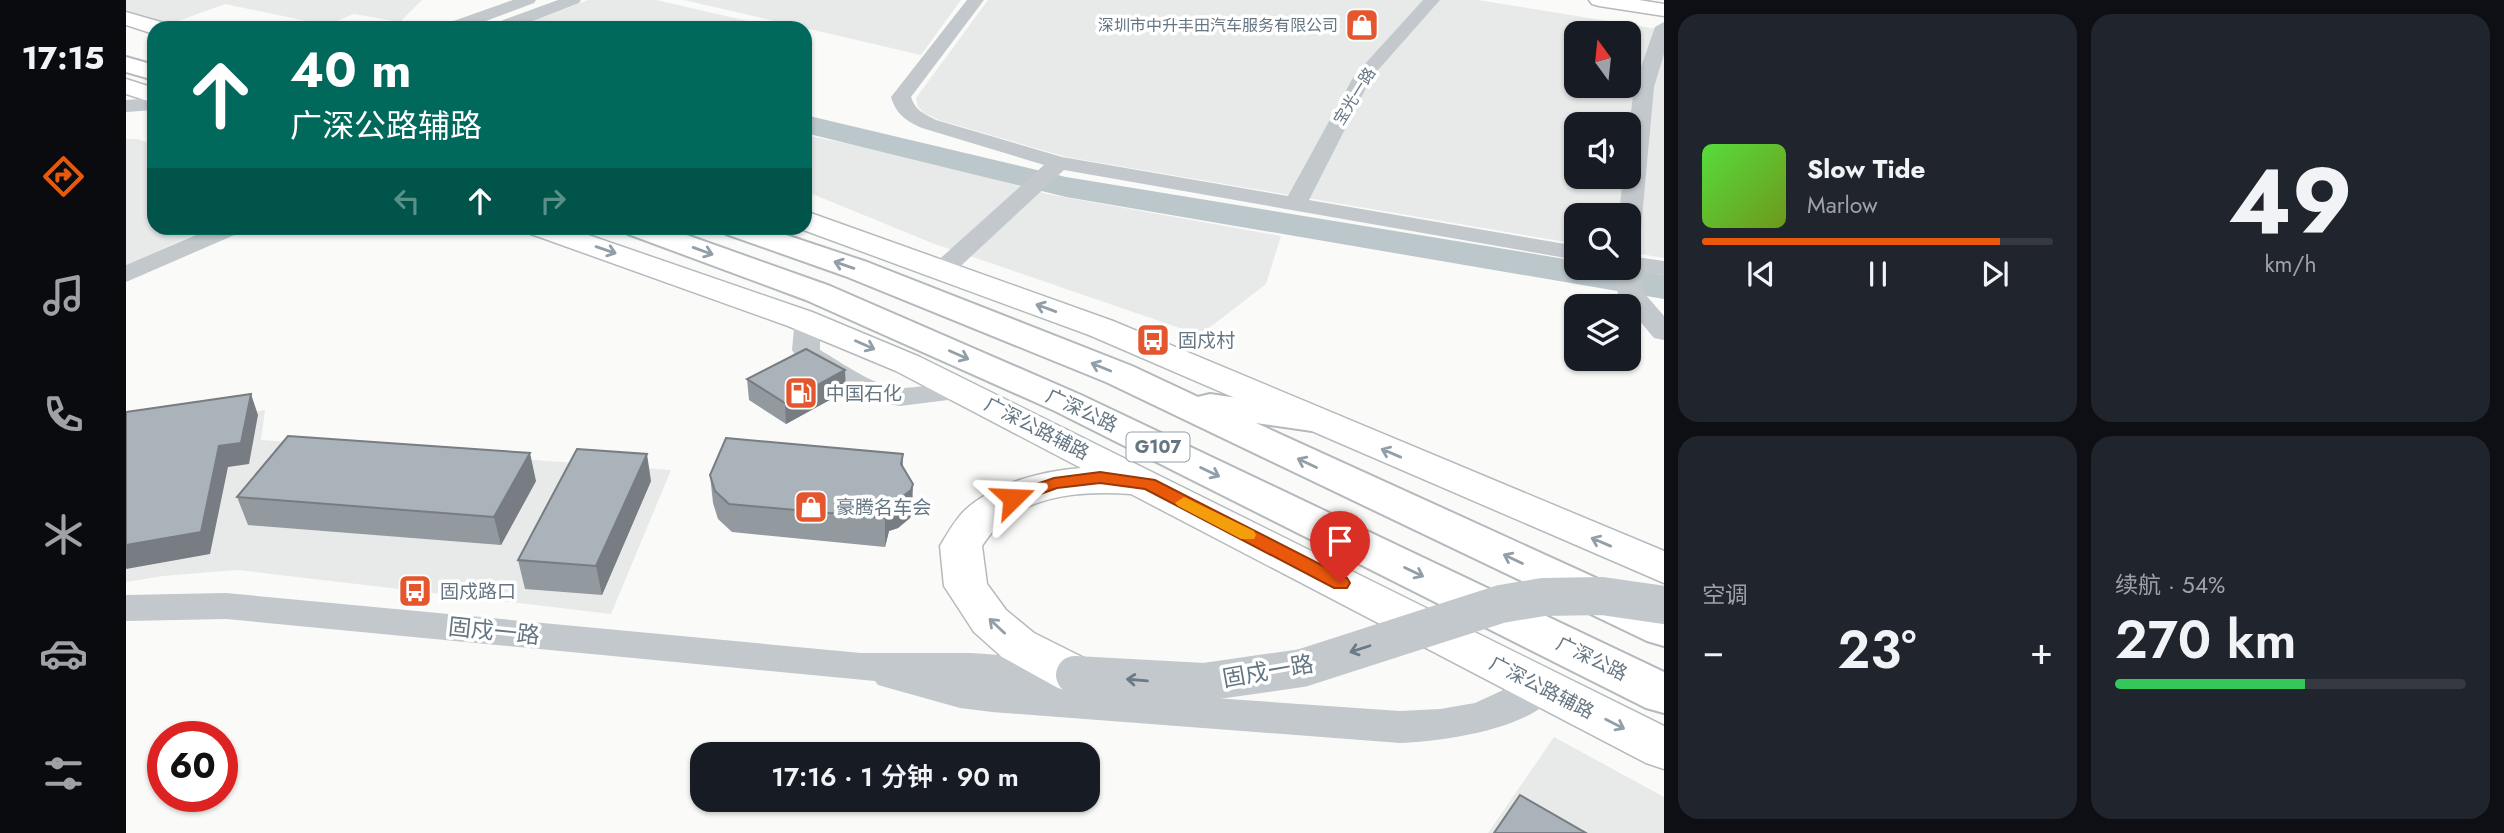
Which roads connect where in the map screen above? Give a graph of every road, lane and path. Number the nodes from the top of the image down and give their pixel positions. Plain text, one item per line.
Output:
1 (573, 0) edge
2 (976, 0) edge
3 (1432, 0) edge
4 (1599, 0) edge
5 (1657, 0) edge
6 (520, 1) edge
7 (1664, 1) edge
8 (1664, 10) edge
9 (126, 18) edge
10 (469, 21) edge
11 (517, 21) edge
12 (147, 25) edge
13 (1664, 28) edge
14 (126, 38) edge
15 (147, 45) edge
16 (126, 64) edge
17 (147, 71) edge
18 (126, 86) edge
19 (147, 94) edge
20 (147, 104) edge
21 (126, 106) edge
22 (1059, 163) junction
23 (1632, 203) edge
24 (1295, 205) junction
25 (812, 223) edge
26 (215, 235) edge
27 (561, 235) edge
28 (658, 235) edge
29 (757, 235) edge
30 (1564, 251) edge
31 (1641, 264) edge
32 (1664, 268) edge
33 (942, 270) junction
34 (126, 274) edge
35 (1628, 280) edge
36 (1664, 332) edge
37 (1172, 399) junction
38 (1312, 419) junction
39 (1149, 484) junction
40 (1664, 568) edge
41 (1664, 606) edge
42 (126, 608) edge
43 (1664, 629) edge
44 (861, 667) junction
45 (1075, 675) junction
46 (1542, 687) junction
47 (1664, 694) edge
48 (1664, 749) edge

1 - 11 street
2 - 22 street
3 - 24 street, 宝光一路
4 - 8 main road
5 - 7 main road
6 - 10 street
9 - 12 main road
13 - 23 street
14 - 15 highway
16 - 17 highway
18 - 19 main road
20 - 21 street
22 - 24 street
22 - 33 street
24 - 30 street
25 - 33 main road
26 - 34 street
27 -> 39 main road, 广深公路辅路
28 -> 47 highway, 广深公路 / G107
37 -> 29 highway, G107
31 - 32 street
38 -> 33 main road
35 - 36 street
37 - 38 highway
43 -> 37 highway, G107
40 -> 38 main road
45 -> 39 main road
39 - 46 main road, 广深公路辅路
41 -> 45 street, 固戍一路, bridge
42 - 44 street, 固戍一路
44 - 45 street, 固戍一路
44 - 46 street, 固戍一路
46 -> 48 main road, 广深公路辅路

